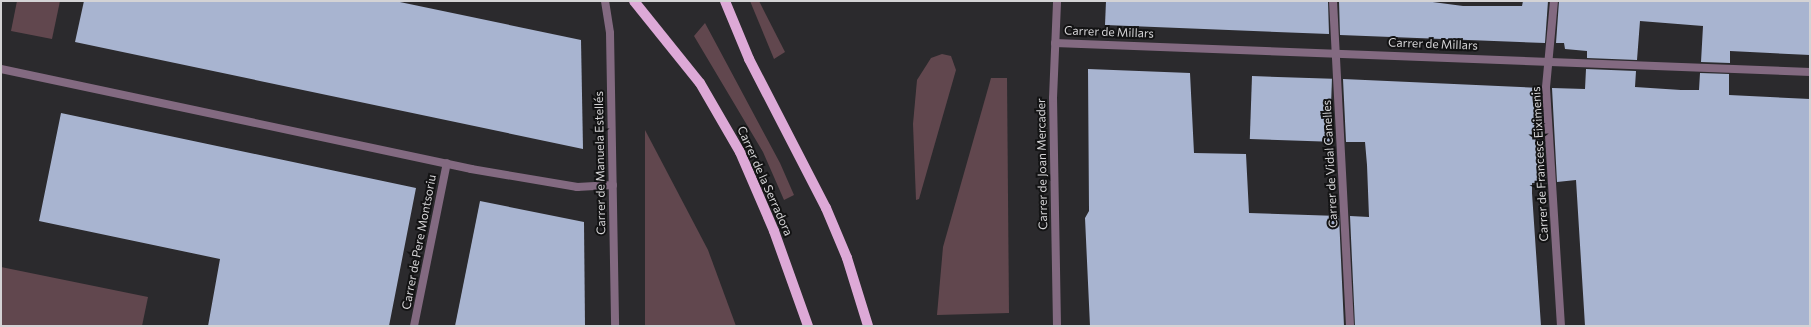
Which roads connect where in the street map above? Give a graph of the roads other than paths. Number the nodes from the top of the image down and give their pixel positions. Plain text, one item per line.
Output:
1 (605, 1) edge
2 (634, 1) edge
3 (725, 1) edge
4 (1057, 1) edge
5 (1333, 1) edge
6 (1554, 1) edge
7 (1055, 42) junction
8 (1336, 53) junction
9 (1548, 59) junction
10 (1, 69) edge
11 (1810, 72) edge
12 (447, 163) junction
13 (613, 185) junction
14 (414, 326) edge
15 (615, 326) edge
16 (808, 326) edge
17 (868, 326) edge
18 (1057, 326) edge
19 (1350, 326) edge
20 (1561, 326) edge

1 - 13 street, Carrer de Manuela Estellés
2 - 16 main road, Carrer de la Serradora
3 - 17 main road
4 - 7 street, Carrer de Joan Mercader
5 - 8 street, Carrer de Vidal Canelles
6 - 9 street, Carrer de Francesc Eiximenis
7 - 8 street, Carrer de Millars
7 - 18 street, Carrer de Joan Mercader
8 - 9 street, Carrer de Millars
8 - 19 street, Carrer de Vidal Canelles
9 - 11 street, Carrer de Millars
9 - 20 street, Carrer de Francesc Eiximenis
10 - 12 street
12 - 13 street
12 - 14 street, Carrer de Pere Montsoriu
13 - 15 street, Carrer de Manuela Estellés

